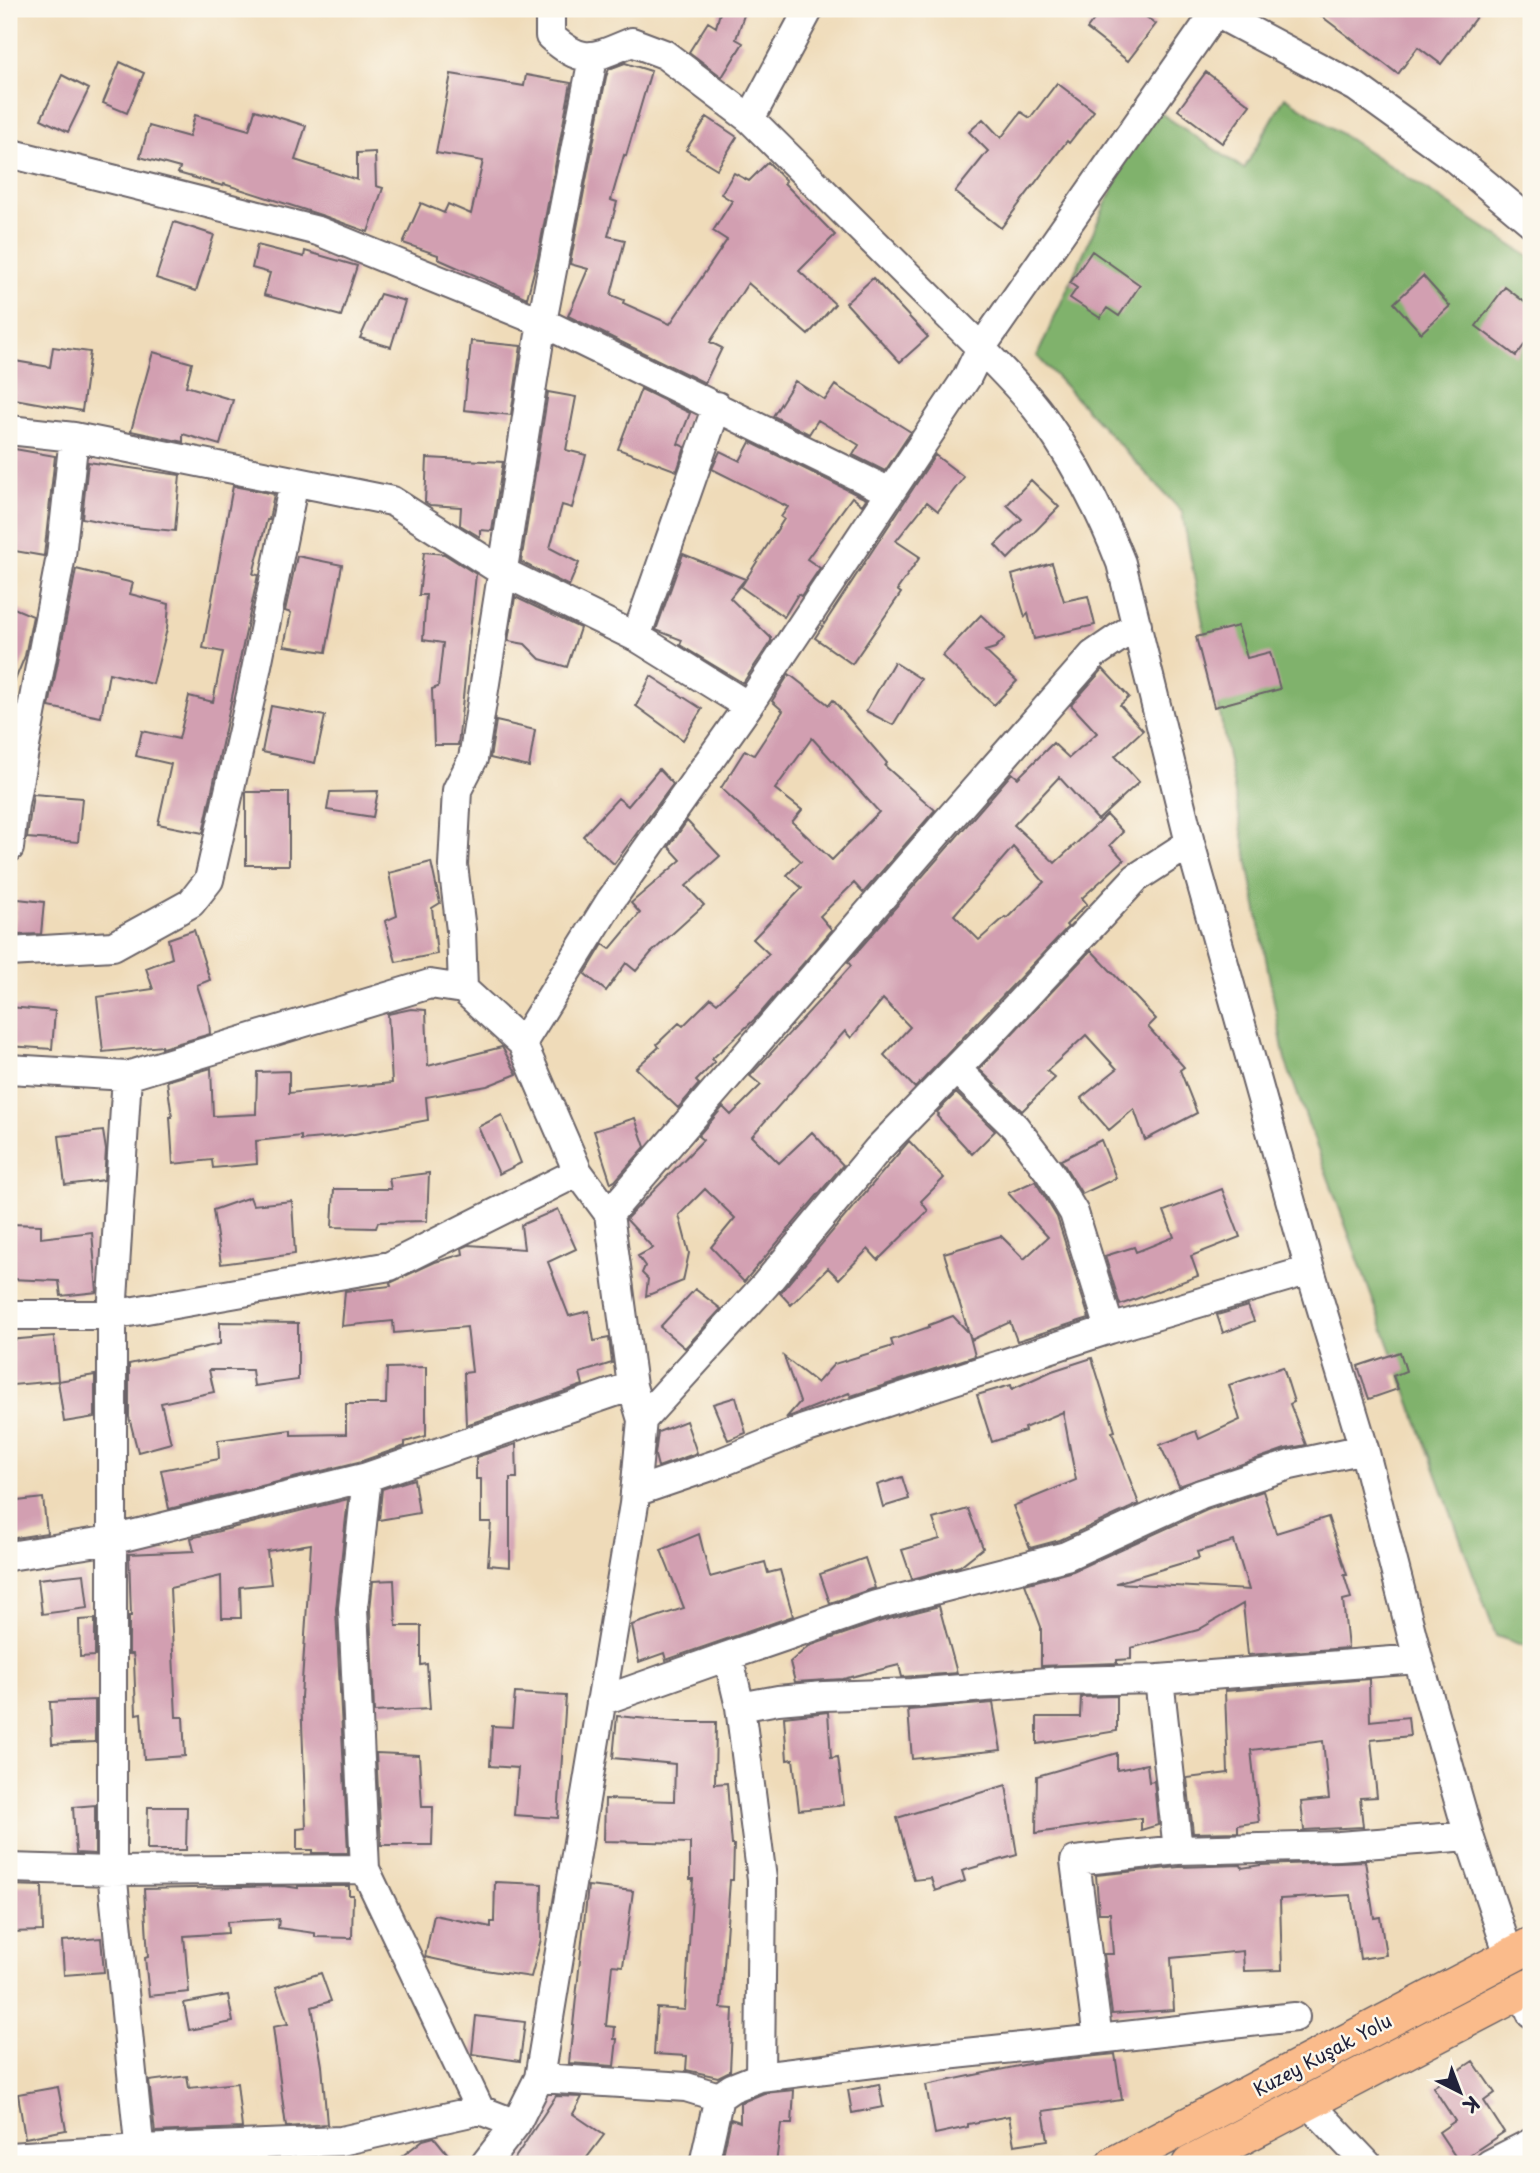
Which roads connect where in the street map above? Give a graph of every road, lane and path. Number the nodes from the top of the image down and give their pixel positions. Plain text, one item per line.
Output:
1 (550, 9) edge
2 (809, 9) edge
3 (1212, 11) edge
4 (593, 58) junction
5 (750, 119) junction
6 (9, 153) edge
7 (1531, 222) edge
8 (542, 322) junction
9 (981, 348) junction
10 (717, 407) junction
11 (9, 430) edge
12 (74, 437) junction
13 (294, 482) junction
14 (890, 492) junction
15 (503, 572) junction
16 (1137, 625) junction
17 (636, 637) junction
18 (748, 706) junction
19 (1190, 843) junction
20 (9, 848) edge
21 (9, 953) edge
22 (463, 989) junction
23 (522, 1043) junction
24 (9, 1069) edge
25 (956, 1069) junction
26 (127, 1076) junction
27 (578, 1172) junction
28 (609, 1214) junction
29 (1310, 1270) junction
30 (9, 1315) edge
31 (112, 1315) junction
32 (1110, 1329) junction
33 (632, 1386) junction
34 (642, 1420) junction
35 (1364, 1449) junction
36 (367, 1477) junction
37 (635, 1492) junction
38 (111, 1540) junction
39 (9, 1556) edge
40 (727, 1656) junction
41 (1418, 1659) junction
42 (1159, 1679) junction
43 (601, 1701) junction
44 (740, 1707) junction
45 (1469, 1836) junction
46 (1178, 1850) junction
47 (9, 1868) edge
48 (365, 1869) junction
49 (112, 1871) junction
50 (1520, 1950) edge
51 (1528, 1996) edge
52 (1295, 2017) dead end
53 (1098, 2039) junction
54 (760, 2077) junction
55 (539, 2078) junction
56 (719, 2097) junction
57 (1308, 2103) junction
58 (480, 2110) junction
59 (516, 2124) junction
60 (1531, 2143) edge
61 (141, 2156) edge
62 (9, 2157) edge
63 (485, 2164) edge
64 (704, 2164) edge
65 (1114, 2164) edge
66 (1190, 2164) edge
67 (1367, 2164) edge
68 (1490, 2164) edge

1 - 4 street
2 - 5 street
3 - 7 street
3 - 9 street
4 - 5 street
4 - 8 street
5 - 9 street
6 - 8 street
8 - 10 street
8 - 15 street
9 - 14 street
9 - 16 street
10 - 14 street
10 - 17 street
11 - 12 street
12 - 13 street
12 - 20 street
13 - 15 street
13 - 21 street
14 - 18 street
15 - 17 street
15 - 22 street
16 - 19 street
16 - 28 street
17 - 18 street
18 - 23 street
19 - 25 street
19 - 29 street
22 - 23 street
22 - 26 street
23 - 27 street
24 - 26 street
25 - 32 street
25 - 34 street
26 - 31 street
27 - 28 street
27 - 31 street
28 - 33 street
29 - 32 street
29 - 35 street
30 - 31 street
31 - 38 street
32 - 37 street
33 - 34 street
33 - 36 street
34 - 37 street
35 - 40 street
35 - 41 street
36 - 38 street
36 - 48 street
37 - 43 street
38 - 39 street
38 - 49 street
40 - 43 street
40 - 44 street
41 - 42 street
41 - 45 street
42 - 44 street
42 - 46 street
43 - 55 street
44 - 54 street
45 - 46 street
45 - 50 street
46 - 53 street
47 - 49 street
48 - 49 street
48 - 58 street
49 - 61 street
50 - 65 main road, Kuzey Kuşak Yolu
51 - 57 main road, Kuzey Kuşak Yolu
52 - 53 street
53 - 54 street
54 - 56 street
55 - 56 street
55 - 59 street
56 - 64 street
57 - 66 main road, Kuzey Kuşak Yolu
57 - 67 street
58 - 59 street
58 - 61 street
59 - 63 street
60 - 68 street
61 - 62 street

